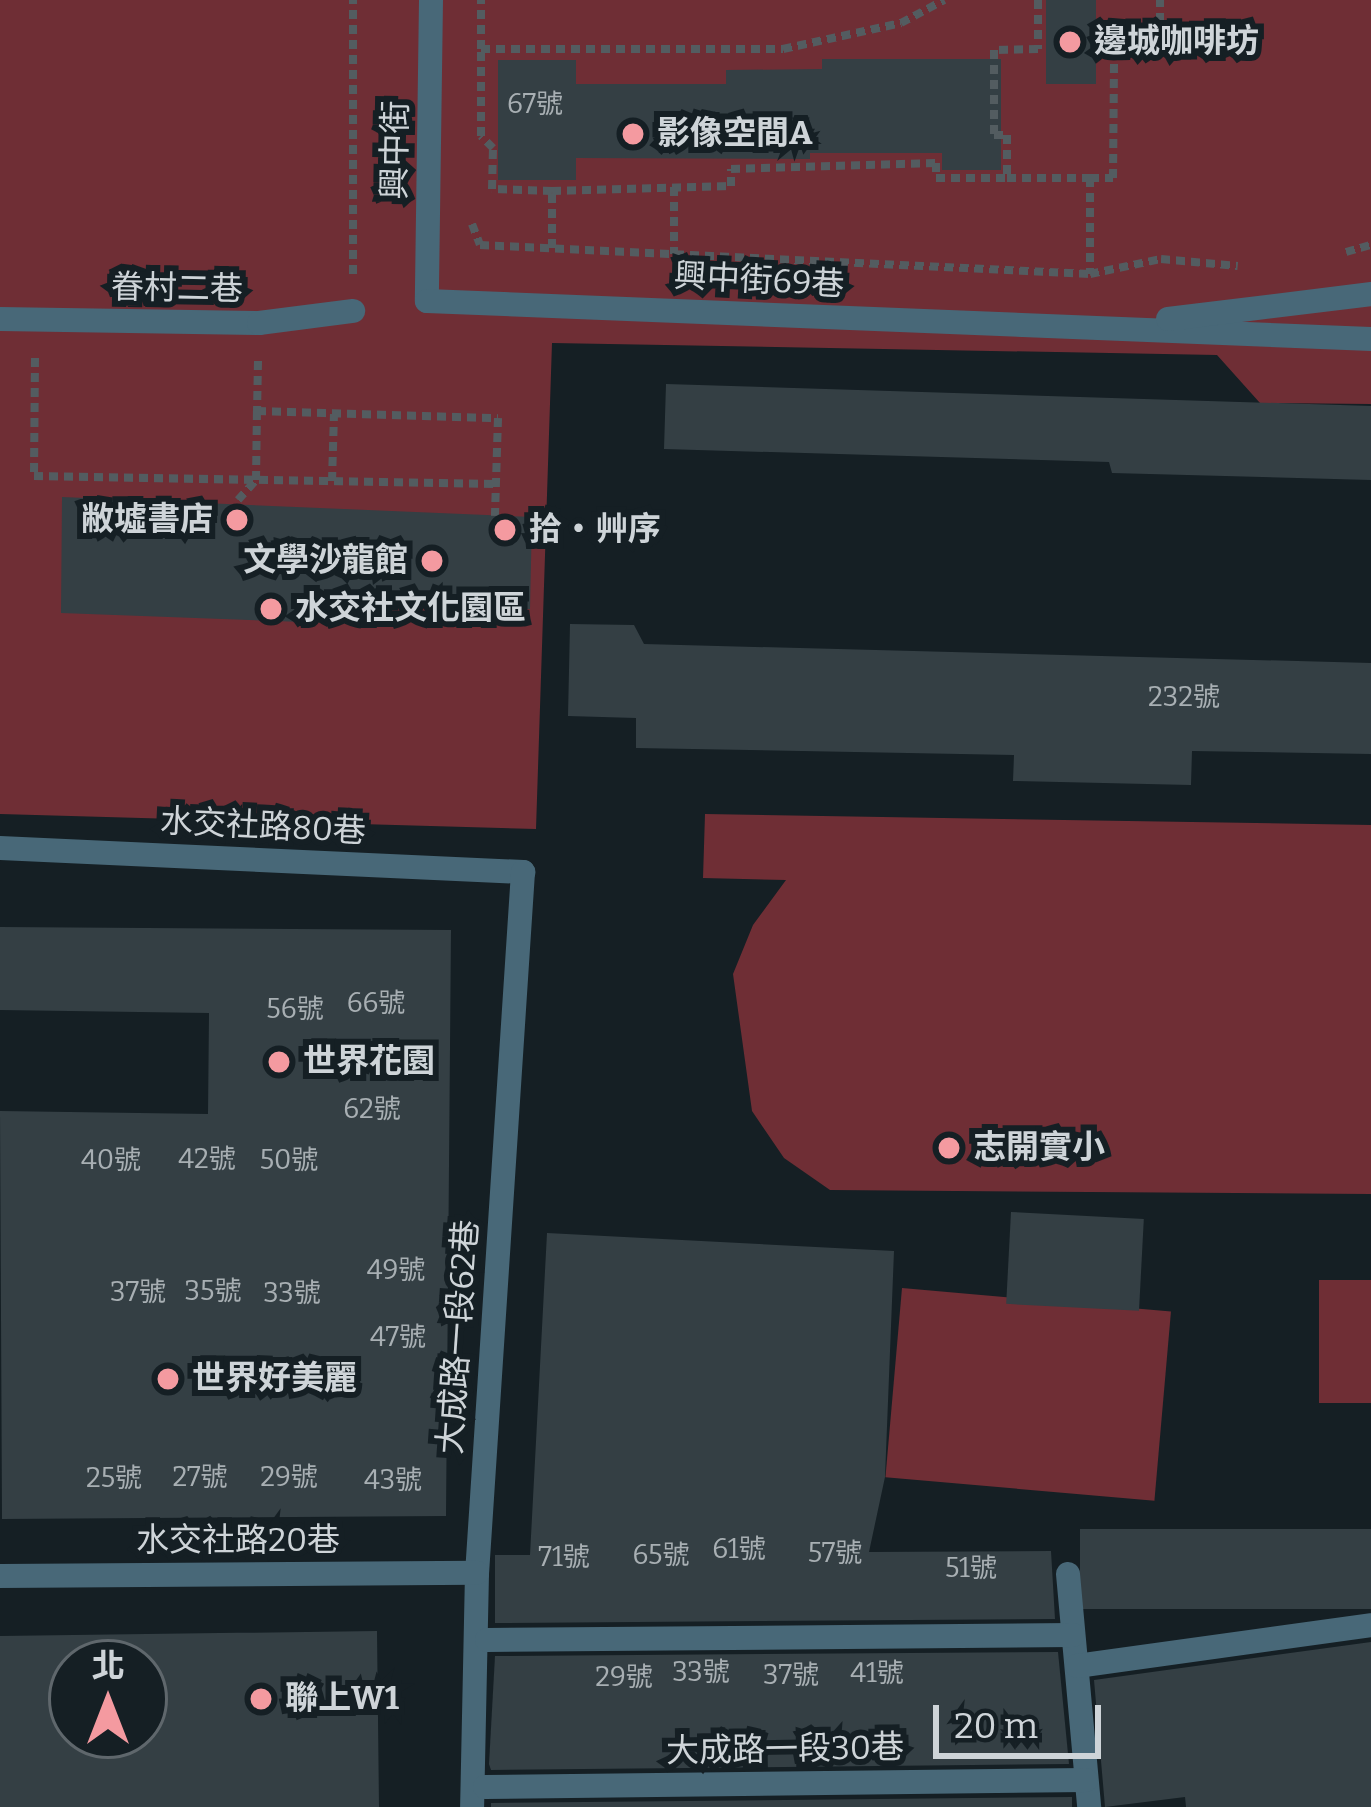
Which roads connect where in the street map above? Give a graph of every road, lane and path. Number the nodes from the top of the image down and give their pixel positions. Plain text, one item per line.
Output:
1 (353, 0) edge
2 (431, 0) edge
3 (482, 0) edge
4 (944, 0) edge
5 (1038, 0) edge
6 (1160, 0) edge
7 (481, 49) junction
8 (1006, 178) junction
9 (1090, 178) junction
10 (674, 188) junction
11 (552, 191) junction
12 (480, 244) dead end
13 (1371, 245) edge
14 (552, 248) junction
15 (674, 254) junction
16 (1328, 257) dead end
17 (1244, 266) dead end
18 (1090, 274) junction
19 (1371, 294) edge
20 (427, 301) joint
21 (353, 311) joint
22 (0, 319) edge
23 (35, 320) junction
24 (259, 323) junction
25 (1088, 329) junction
26 (1371, 339) edge
27 (257, 411) junction
28 (334, 414) junction
29 (256, 480) junction
30 (332, 482) junction
31 (496, 484) junction
32 (238, 500) dead end
33 (495, 516) dead end
34 (0, 848) edge
35 (523, 872) joint
36 (477, 1573) junction
37 (1068, 1574) dead end
38 (0, 1576) edge
39 (1371, 1625) edge
40 (1073, 1635) junction
41 (487, 1640) dead end
42 (1077, 1666) junction
43 (1086, 1780) junction
44 (478, 1797) edge
45 (1089, 1807) edge

1 - 21 path
2 - 20 street, 興中街
3 - 7 path
4 - 7 path
5 - 8 path
6 - 9 path
7 - 11 path
8 - 9 path
8 - 10 path
9 - 18 path
10 - 11 path
10 - 15 path
11 - 14 path
12 - 14 path
13 - 16 path
14 - 15 path
15 - 18 path
17 - 18 path
19 - 25 street, 興中街69巷
20 - 25 street, 興中街69巷
21 - 24 street, 眷村二巷
22 - 23 street, 眷村二巷
23 - 24 street, 眷村二巷
23 - 29 path
24 - 27 path
25 - 26 street, 興中街69巷
27 - 28 path
27 - 29 path
28 - 30 path
28 - 31 path
29 - 30 path
29 - 32 path
30 - 31 path
31 - 33 path
34 - 35 street, 水交社路80巷
35 - 36 street, 大成路一段62巷
36 - 38 street, 水交社路20巷
36 - 44 street, 大成路一段62巷
37 - 40 street
39 - 42 street
40 - 41 street
40 - 42 street
42 - 43 street
43 - 44 street, 大成路一段30巷
43 - 45 street

